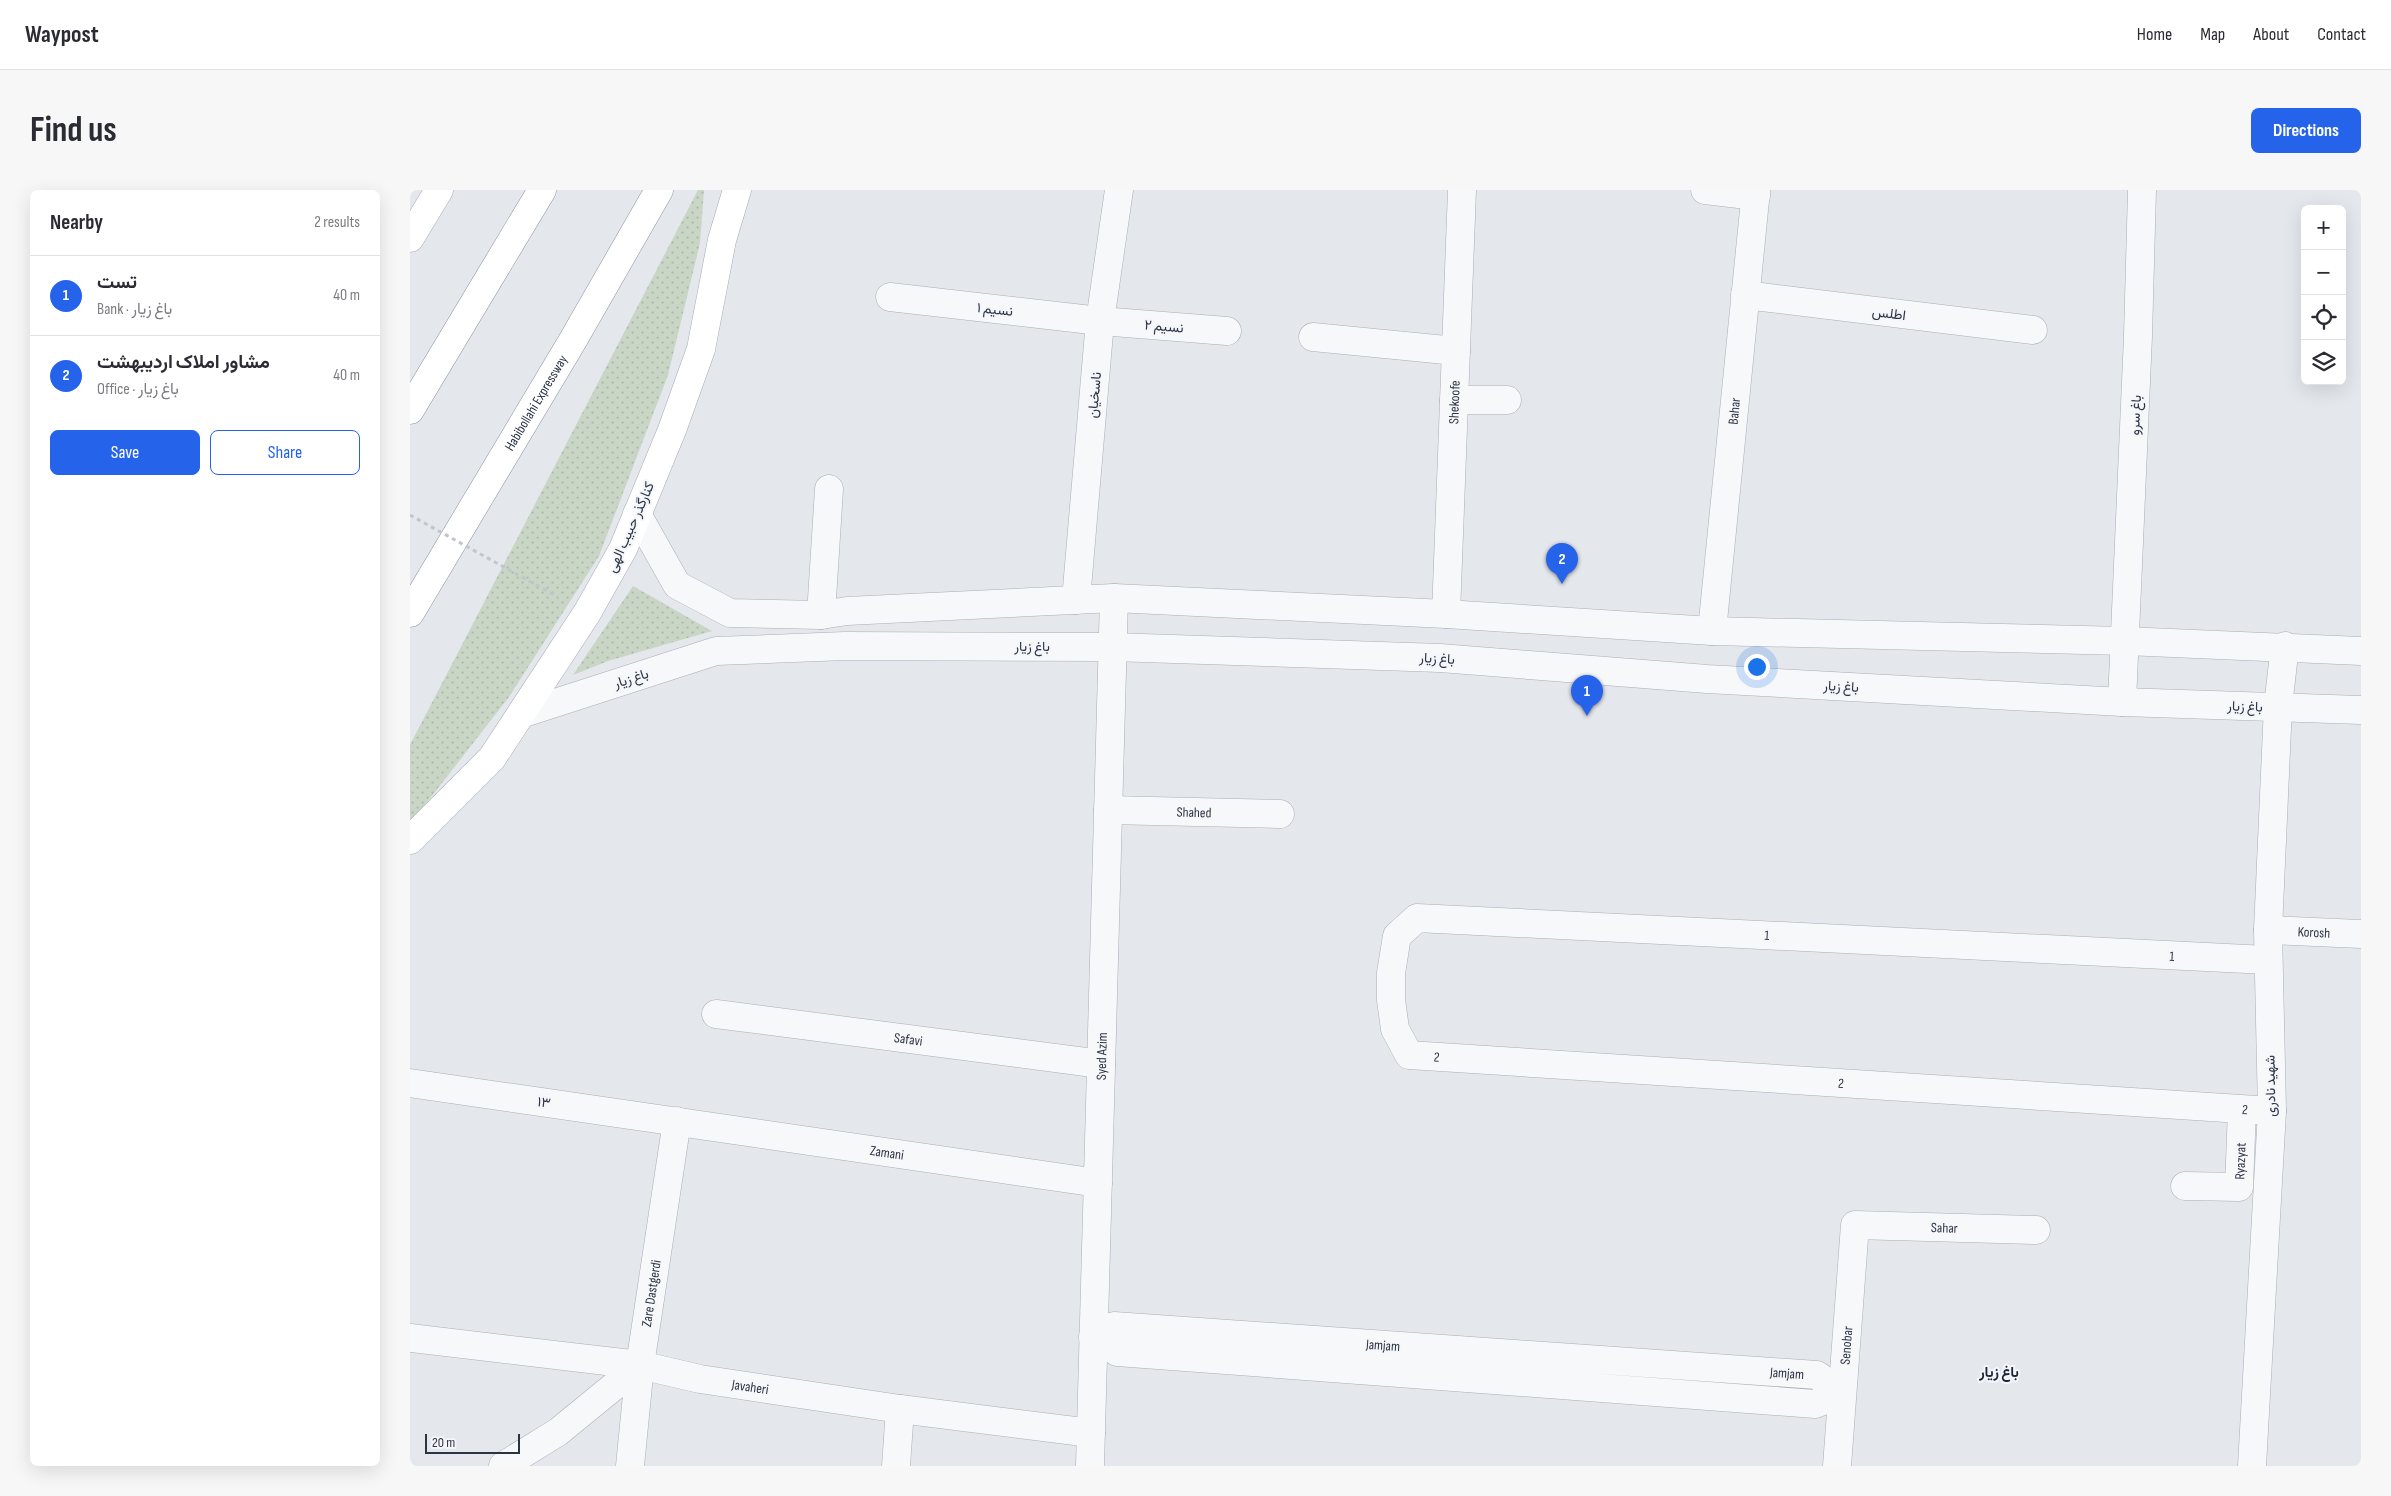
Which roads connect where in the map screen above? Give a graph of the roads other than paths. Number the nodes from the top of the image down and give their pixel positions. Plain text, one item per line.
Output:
1 (439, 190) edge
2 (542, 190) edge
3 (659, 190) edge
4 (738, 190) edge
5 (1118, 190) edge
6 (1462, 190) edge
7 (1705, 190) edge
8 (2142, 190) edge
9 (1756, 193) edge
10 (410, 238) edge
11 (1745, 295) junction
12 (890, 297) dead end
13 (1100, 321) junction
14 (2033, 330) dead end
15 (1227, 331) dead end
16 (1313, 337) dead end
17 (1456, 351) junction
18 (1454, 400) junction
19 (1507, 400) dead end
20 (410, 410) edge
21 (828, 489) dead end
22 (638, 514) junction
23 (1114, 598) junction
24 (1076, 600) junction
25 (410, 613) edge
26 (834, 613) junction
27 (1446, 614) junction
28 (1712, 631) junction
29 (2125, 640) junction
30 (845, 646) junction
31 (2285, 646) junction
32 (1112, 647) junction
33 (2361, 651) edge
34 (2122, 702) junction
35 (2278, 706) junction
36 (2361, 710) edge
37 (521, 714) junction
38 (1108, 810) junction
39 (1280, 814) dead end
40 (410, 840) edge
41 (2268, 930) junction
42 (2361, 934) edge
43 (2267, 960) junction
44 (716, 1014) dead end
45 (1409, 1055) joint
46 (1101, 1064) junction
47 (410, 1083) edge
48 (2242, 1110) junction
49 (2272, 1111) junction
50 (677, 1121) junction
51 (1098, 1183) junction
52 (2185, 1186) dead end
53 (1854, 1225) joint
54 (2036, 1230) dead end
55 (410, 1338) edge
56 (1093, 1338) junction
57 (640, 1366) junction
58 (1842, 1393) junction
59 (900, 1409) junction
60 (1091, 1433) junction
61 (503, 1466) edge
62 (630, 1466) edge
63 (896, 1466) edge
64 (1090, 1466) edge
65 (1837, 1466) edge
66 (2252, 1466) edge

1 - 10 main road
2 - 20 main road
3 - 25 main road, Habibollahi Expressway
4 - 22 main road, کنارگذر حبیب الهی
5 - 13 street, ناسخیان
6 - 17 street, Shekoofe
7 - 9 street
8 - 29 street, باغ سرو
9 - 11 street, Bahar
11 - 14 street, اطلس
11 - 28 street, Bahar
12 - 13 street, نسیم ۱
13 - 15 street, نسیم ۲
13 - 24 street, ناسخیان
16 - 17 street
17 - 18 street, Shekoofe
18 - 19 street
18 - 27 street, Shekoofe
21 - 26 street
22 - 26 street
22 - 37 main road, کنارگذر حبیب الهی
23 - 24 street
23 - 27 street
23 - 32 street, Syed Azim
24 - 26 street
26 - 30 street
27 - 28 street
28 - 29 street
29 - 31 street
29 - 34 street, باغ سرو
30 - 32 street, باغ زیار
30 - 37 street, باغ زیار
31 - 33 street
31 - 35 street, شهید نادری
32 - 34 street, باغ زیار
32 - 38 street, Syed Azim
34 - 35 street, باغ زیار
35 - 36 street, باغ زیار
35 - 41 street, شهید نادری
37 - 40 main road, کنارگذر حبیب الهی
38 - 39 street, Shahed
38 - 46 street, Syed Azim
41 - 42 street, Korosh
41 - 43 street, شهید نادری
43 - 45 street, 1
43 - 49 street, شهید نادری
44 - 46 street, Safavi
45 - 48 street, 2
46 - 51 street, Syed Azim
47 - 50 street, ۱۳
48 - 49 street, 2
48 - 52 street, Ryazyat
49 - 66 street, شهید نادری
50 - 51 street, Zamani
50 - 57 street, Zare Dastgerdi
51 - 56 street, Syed Azim
53 - 54 street, Sahar
53 - 58 street, Senobar
55 - 57 street, Javaheri
56 - 58 street, Jamjam
56 - 60 street, Syed Azim
57 - 59 street, Javaheri
57 - 61 street
57 - 62 street, Zare Dastgerdi
58 - 65 street, Senobar
59 - 60 street, Javaheri
59 - 63 street
60 - 64 street, Syed Azim

